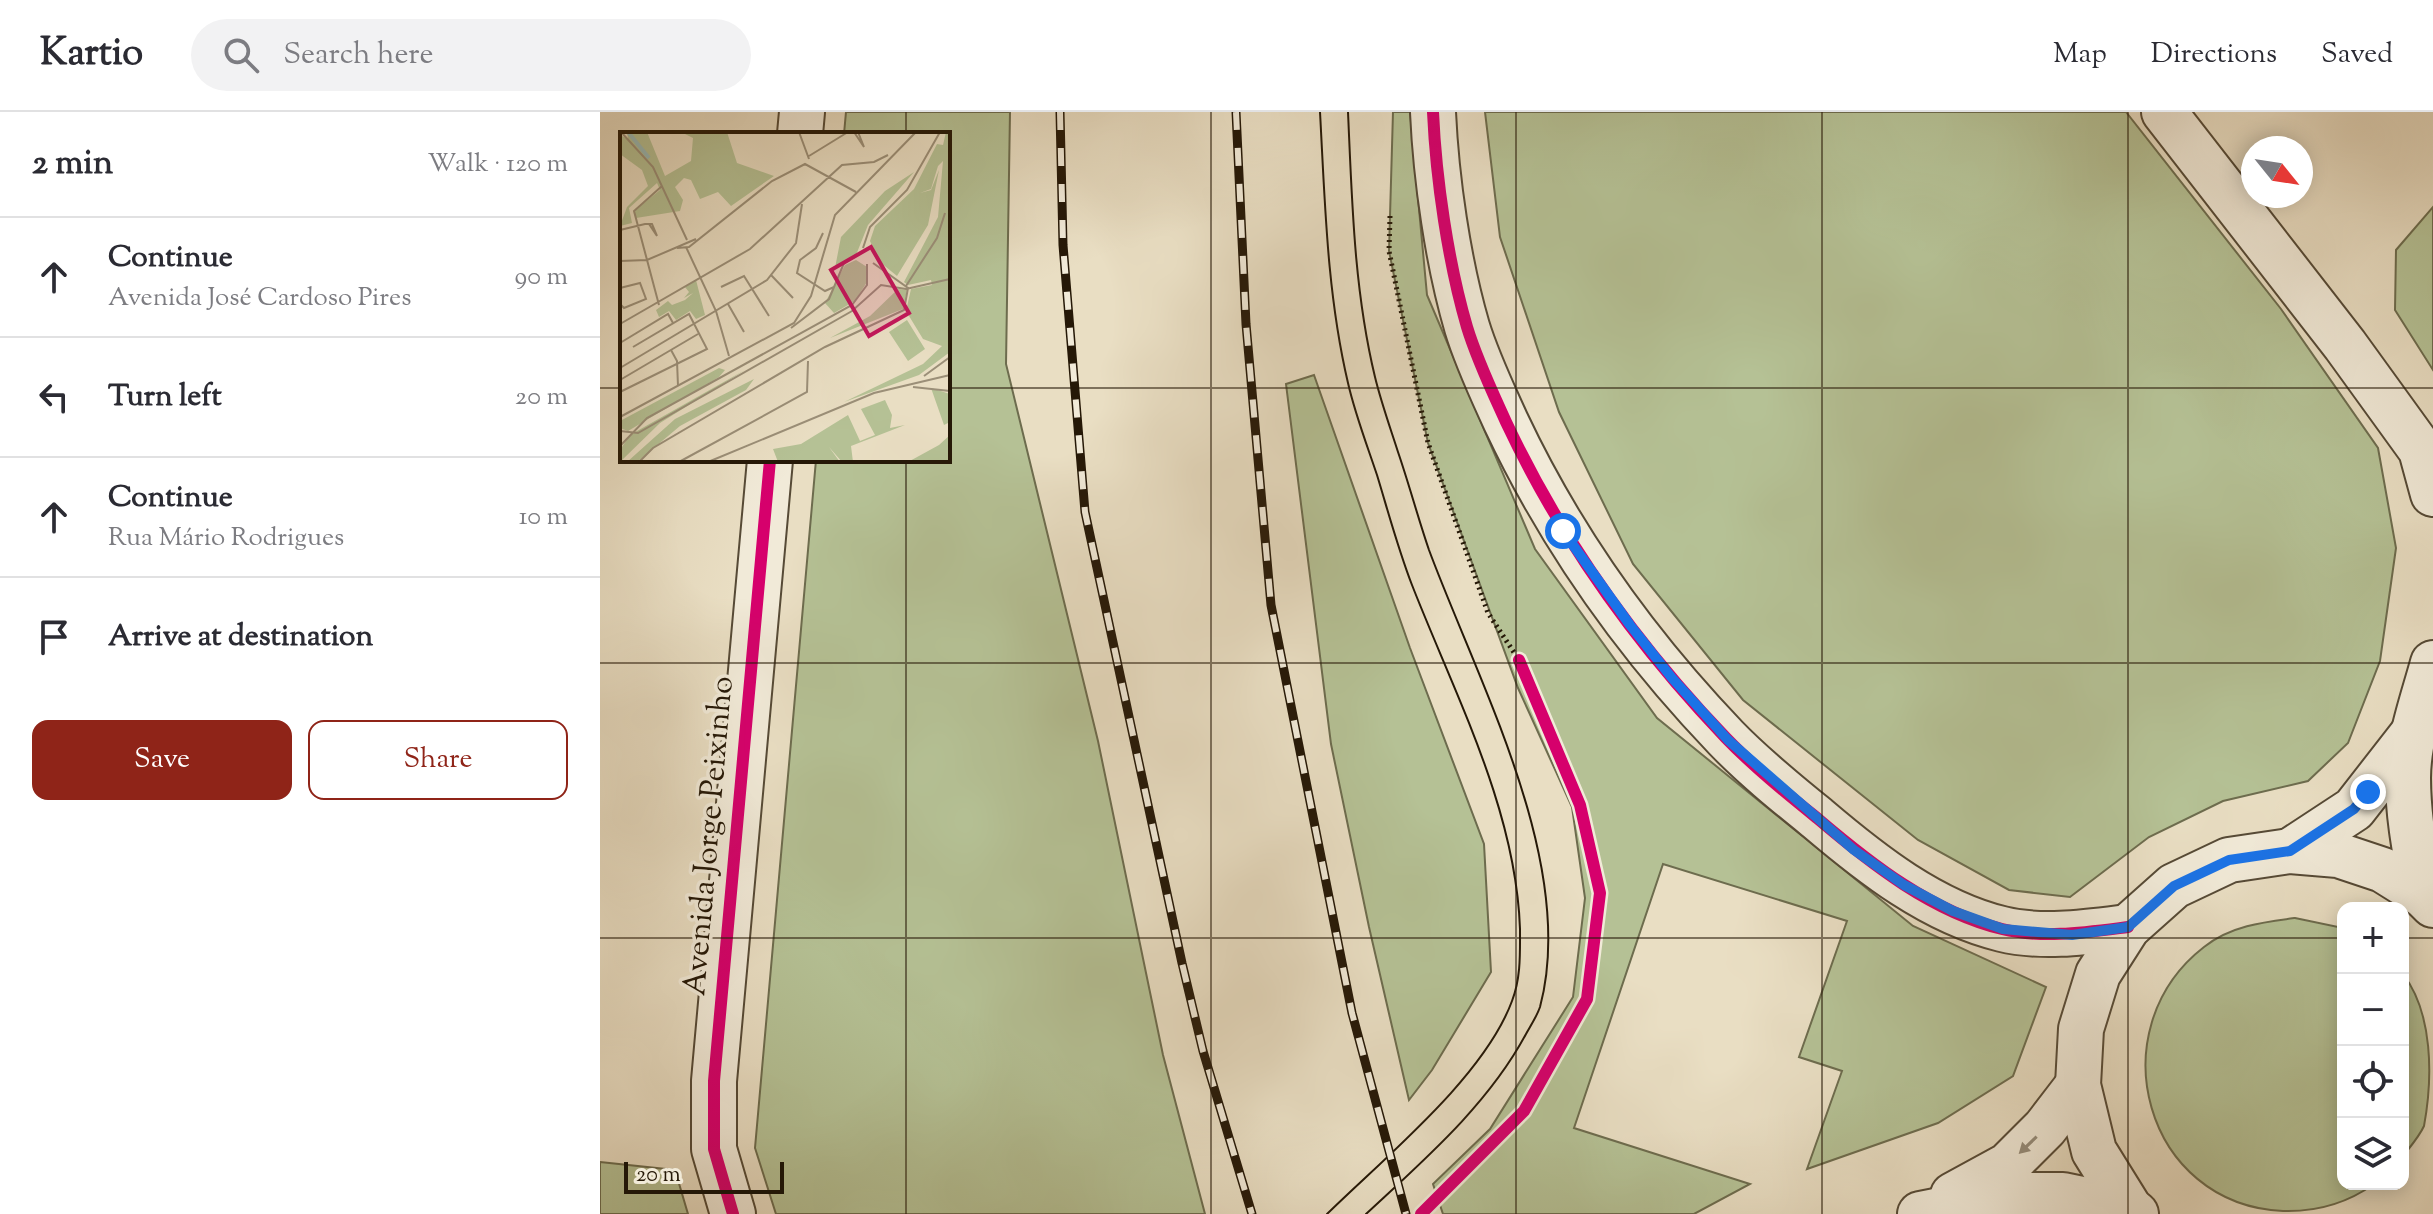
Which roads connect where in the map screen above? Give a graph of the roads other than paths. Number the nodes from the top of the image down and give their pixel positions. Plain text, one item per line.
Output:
1 (802, 112) edge
2 (1433, 112) edge
3 (2164, 112) edge
4 (800, 132) edge
5 (770, 462) edge
6 (2433, 494) edge
7 (2433, 663) edge
8 (2415, 730) junction
9 (2290, 851) junction
10 (2428, 900) edge
11 (2128, 927) junction
12 (2078, 1085) junction
13 (2133, 1211) edge
14 (733, 1214) edge
15 (1919, 1214) edge

1 - 4 street
2 - 11 street
3 - 6 street
5 - 14 street, Avenida Jorge Peixinho
7 - 8 street
8 - 9 street
8 - 10 street
9 - 10 street
9 - 11 street
11 - 12 street
12 - 13 street
12 -> 15 street
13 - 15 street

